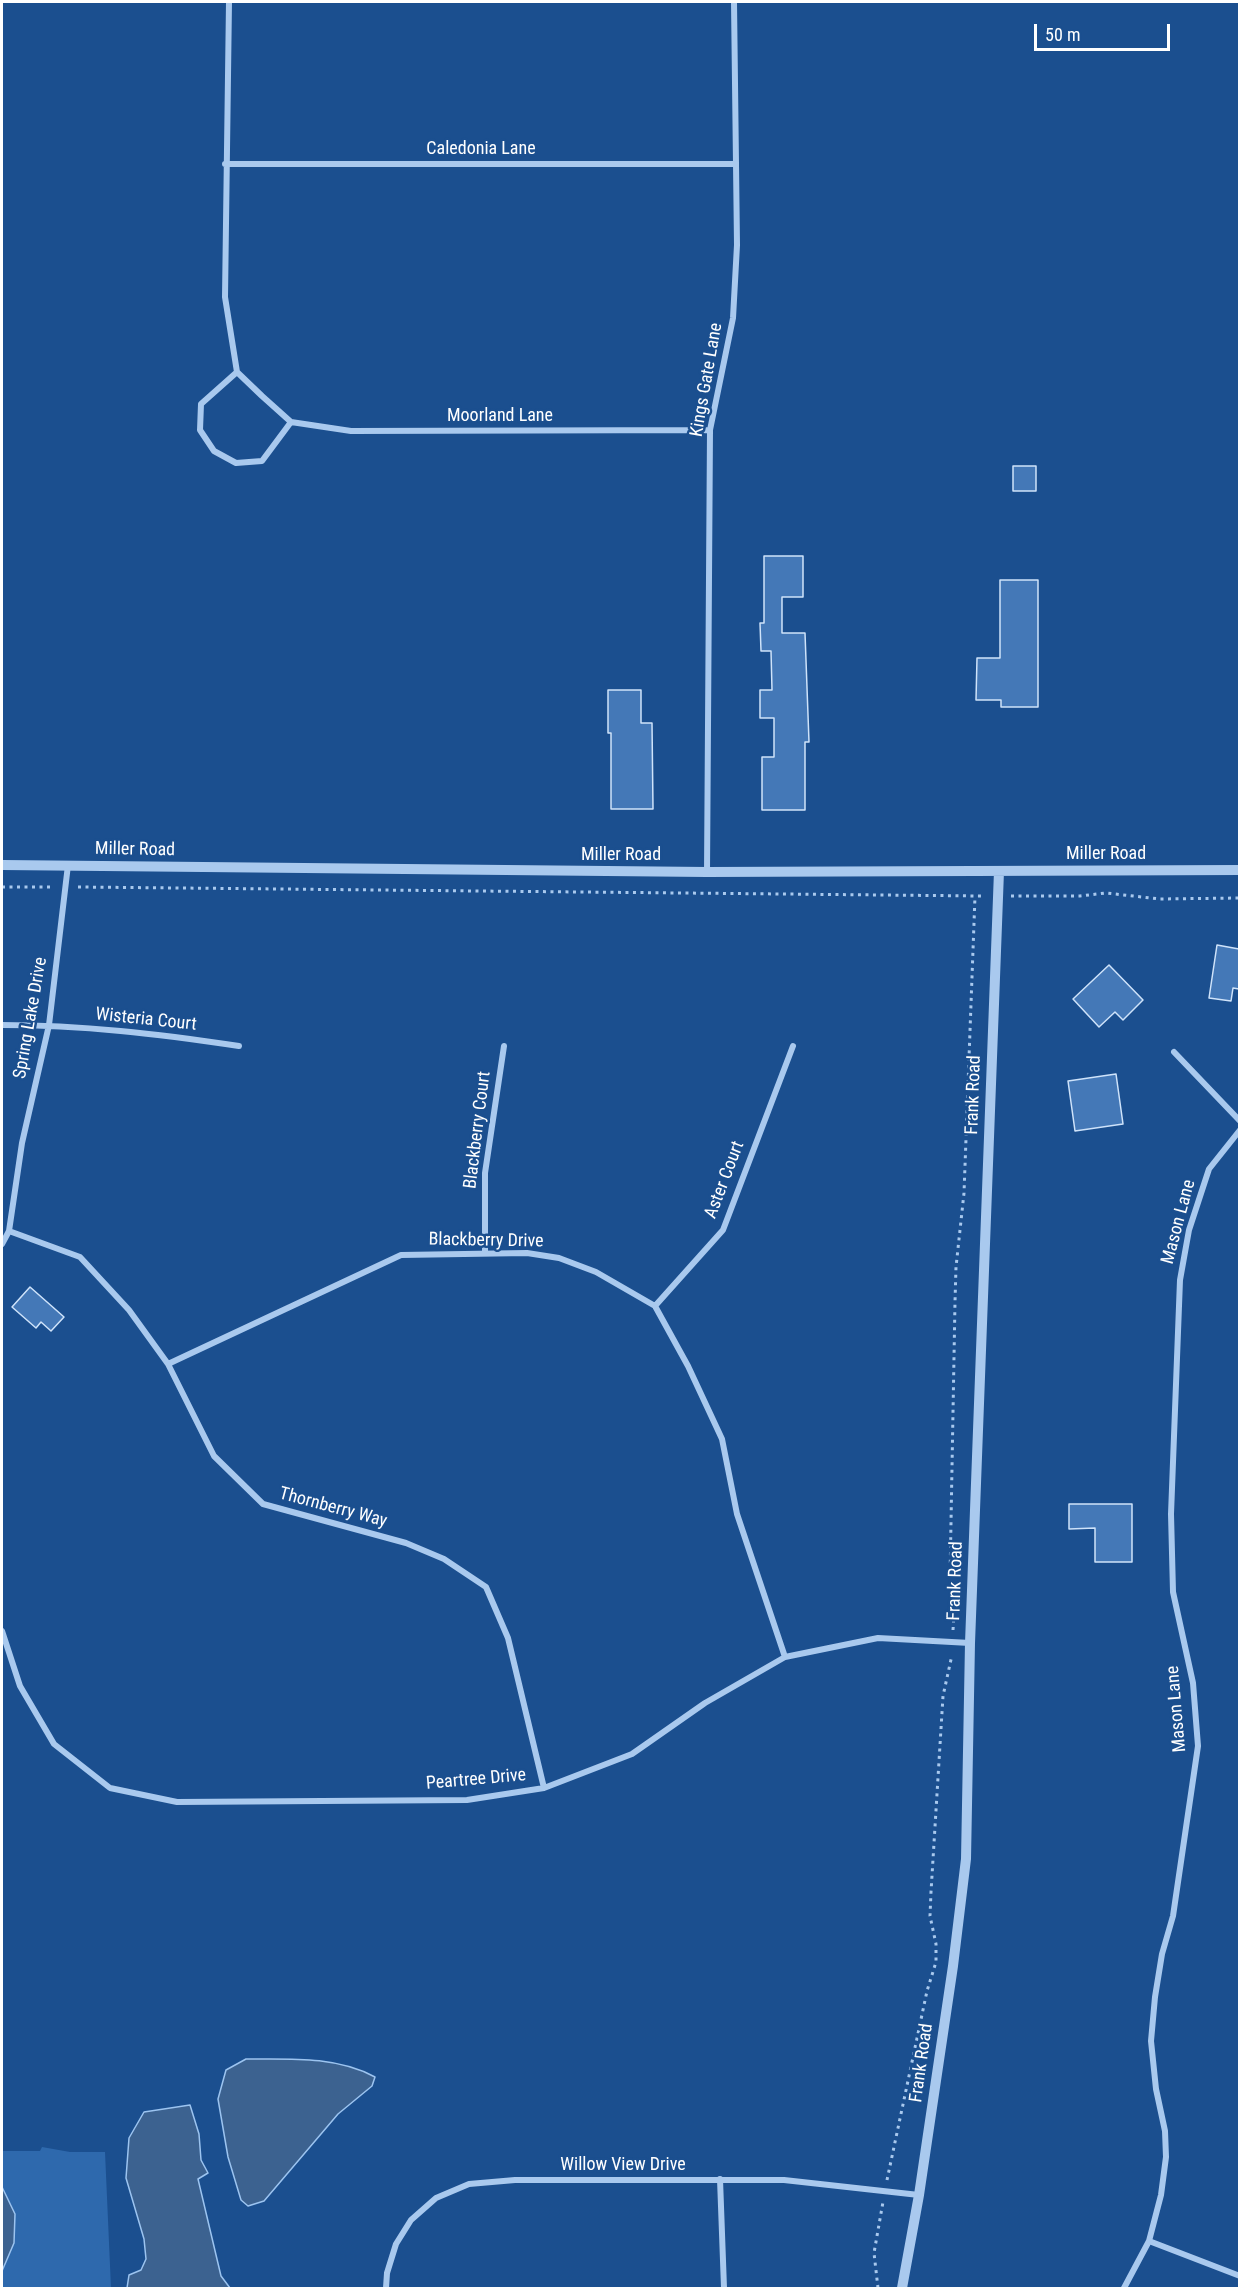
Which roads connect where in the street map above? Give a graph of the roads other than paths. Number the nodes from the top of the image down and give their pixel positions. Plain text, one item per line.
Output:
1 (228, 2) edge
2 (734, 2) edge
3 (225, 164) junction
4 (736, 164) junction
5 (237, 372) junction
6 (291, 422) junction
7 (710, 430) junction
8 (2, 865) edge
9 (68, 865) junction
10 (999, 870) junction
11 (1239, 870) edge
12 (707, 872) junction
13 (2, 1025) edge
14 (49, 1025) junction
15 (239, 1046) dead end
16 (504, 1046) dead end
17 (793, 1046) dead end
18 (1174, 1052) dead end
19 (1239, 1121) edge
20 (1239, 1130) edge
21 (9, 1231) junction
22 (2, 1244) edge
23 (485, 1253) junction
24 (655, 1306) junction
25 (168, 1364) junction
26 (2, 1631) edge
27 (970, 1642) junction
28 (785, 1657) junction
29 (544, 1788) junction
30 (720, 2179) junction
31 (919, 2196) junction
32 (1149, 2241) junction
33 (1239, 2276) edge
34 (386, 2289) edge
35 (724, 2289) edge
36 (902, 2289) edge
37 (1124, 2289) edge

1 - 3 street
2 - 4 street, Kings Gate Lane
3 - 4 street, Caledonia Lane
3 - 5 street
4 - 7 street, Kings Gate Lane
5 - 6 street
5 - 6 street
6 - 7 street, Moorland Lane
7 - 12 street, Kings Gate Lane
8 - 9 street, Miller Road
9 - 12 street, Miller Road
9 - 14 street, Spring Lake Drive
10 - 11 street, Miller Road
10 - 12 street, Miller Road
10 - 27 street, Frank Road
13 - 14 street, Wisteria Court
14 - 15 street, Wisteria Court
14 - 21 street, Spring Lake Drive
16 - 23 street, Blackberry Court
17 - 24 street, Aster Court
18 - 19 street
20 - 32 street, Mason Lane
21 - 22 street, Spring Lake Drive
21 - 25 street, Thornberry Way
23 - 24 street, Blackberry Drive
23 - 25 street, Blackberry Drive
24 - 28 street
25 - 29 street, Thornberry Way
26 - 29 street, Peartree Drive
27 - 28 street, Peartree Drive
27 - 31 street, Frank Road
28 - 29 street, Peartree Drive
30 - 31 street, Willow View Drive
30 - 34 street, Willow View Drive
30 - 35 street
31 - 36 street, Frank Road
32 - 33 street
32 - 37 street, Mason Lane

